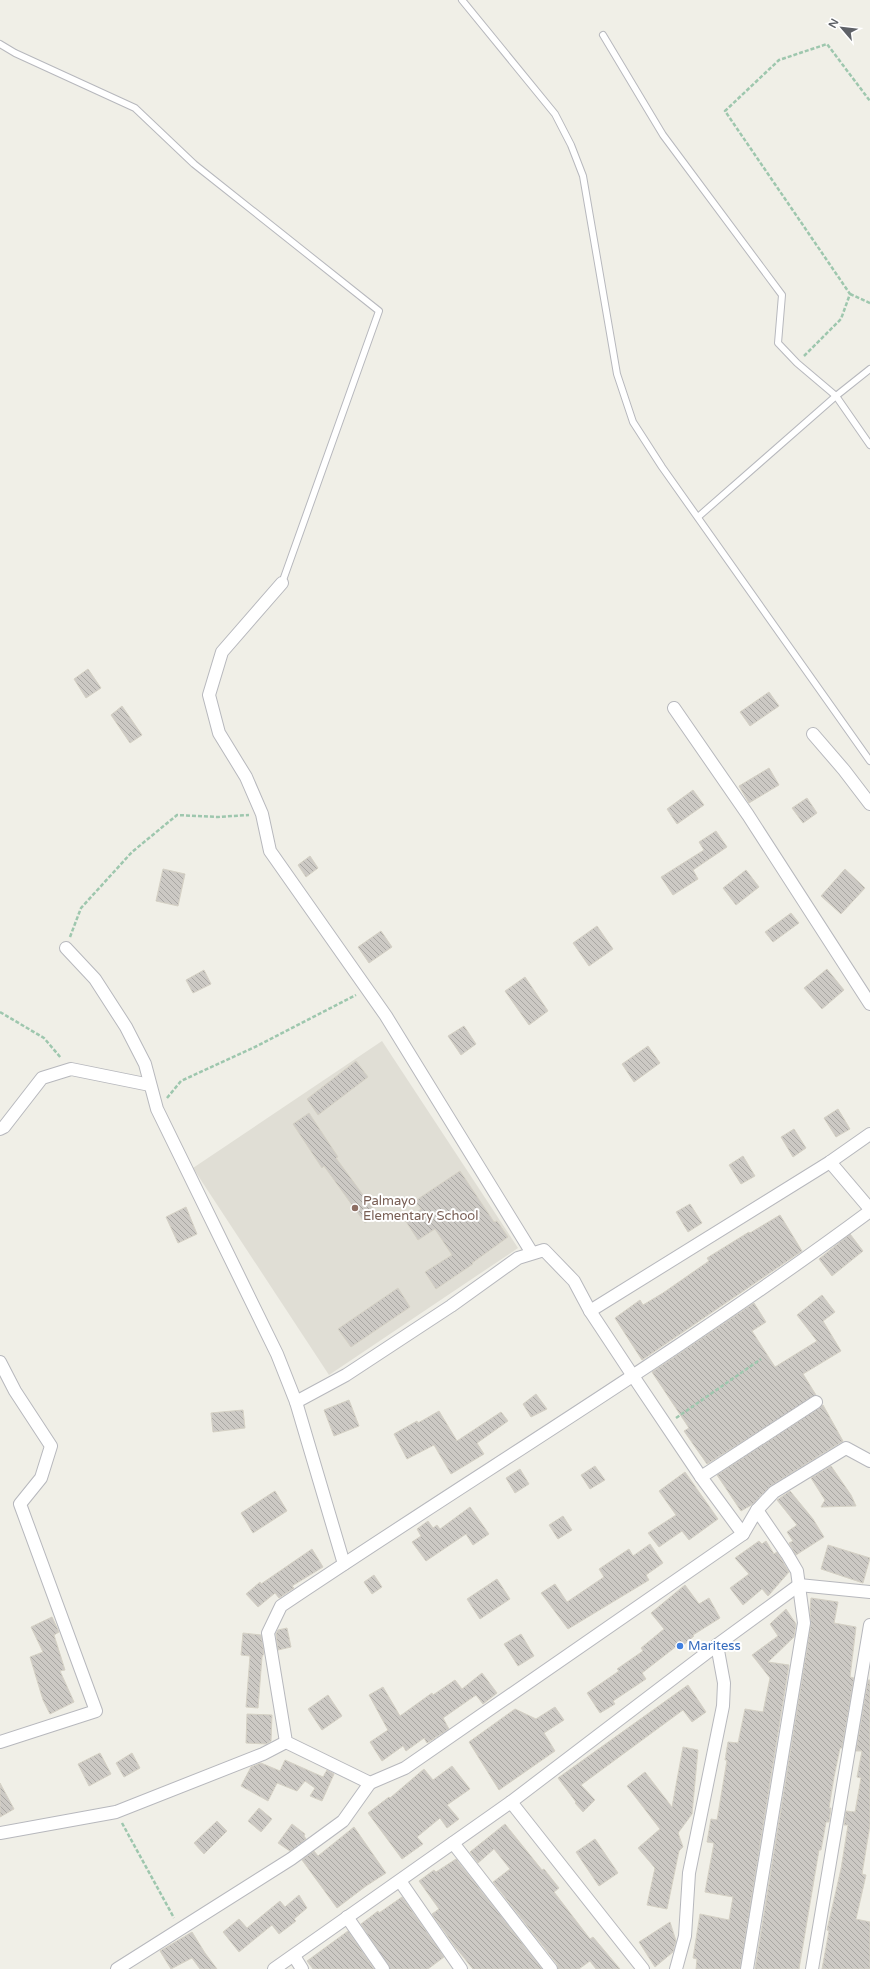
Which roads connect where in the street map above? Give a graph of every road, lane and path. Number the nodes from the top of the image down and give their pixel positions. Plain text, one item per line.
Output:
1 (462, 0) edge
2 (603, 35) dead end
3 (0, 44) edge
4 (870, 101) edge
5 (850, 294) junction
6 (870, 303) edge
7 (797, 363) junction
8 (870, 370) edge
9 (836, 396) junction
10 (870, 445) edge
11 (698, 517) junction
12 (282, 583) joint
13 (674, 708) dead end
14 (813, 734) dead end
15 (870, 761) edge
16 (870, 804) edge
17 (262, 814) junction
18 (66, 948) joint
19 (367, 990) junction
20 (870, 1004) edge
21 (0, 1012) edge
22 (71, 1069) junction
23 (150, 1085) junction
24 (157, 1109) junction
25 (0, 1129) edge
26 (870, 1134) edge
27 (830, 1162) junction
28 (870, 1210) edge
29 (532, 1253) junction
30 (590, 1311) junction
31 (760, 1359) dead end
32 (0, 1362) edge
33 (632, 1376) junction
34 (296, 1402) junction
35 (816, 1402) dead end
36 (666, 1425) junction
37 (870, 1461) edge
38 (701, 1477) junction
39 (757, 1510) junction
40 (743, 1534) junction
41 (344, 1564) junction
42 (799, 1585) junction
43 (870, 1592) edge
44 (870, 1625) edge
45 (716, 1645) junction
46 (0, 1742) edge
47 (286, 1742) junction
48 (370, 1783) junction
49 (511, 1802) junction
50 (116, 1812) junction
51 (0, 1833) edge
52 (453, 1843) junction
53 (400, 1881) junction
54 (347, 1917) junction
55 (180, 1929) junction
56 (294, 1956) junction
57 (117, 1969) edge
58 (274, 1969) edge
59 (302, 1969) edge
60 (383, 1969) edge
61 (461, 1969) edge
62 (551, 1969) edge
63 (643, 1969) edge
64 (676, 1969) edge
65 (747, 1969) edge
66 (812, 1969) edge

1 - 11 lane
2 - 7 lane
3 - 12 lane
4 - 5 path
5 - 6 path
5 - 7 path
7 - 9 lane
8 - 9 lane
9 - 10 lane
9 - 11 lane
11 - 15 lane
12 - 17 street
13 - 20 street
14 - 16 street
17 - 18 path
17 - 19 street
18 - 23 street
19 - 24 path
19 - 29 street
21 - 22 path
22 - 23 street
22 - 25 street
23 - 24 street
24 - 34 street
26 - 27 street
27 - 28 street
27 - 30 street
28 - 33 street
29 - 30 street
29 - 34 street
30 - 33 street
31 - 36 path
32 - 46 street
33 - 36 street
33 - 41 street
34 - 41 street
35 - 38 street
36 - 38 street
37 - 39 street
38 - 40 street
39 - 40 street
39 - 42 street
40 - 48 street
41 - 47 street
42 - 43 street
42 - 45 street
42 - 65 street
44 - 66 street
45 - 49 street
45 - 64 street
47 - 48 street
47 - 50 street
48 - 55 street
49 - 52 street
49 - 63 street
50 - 51 street
50 - 55 path
52 - 53 street
52 - 62 street
53 - 54 street
53 - 61 street
54 - 56 street
54 - 60 street
55 - 57 street
56 - 58 street
56 - 59 street

